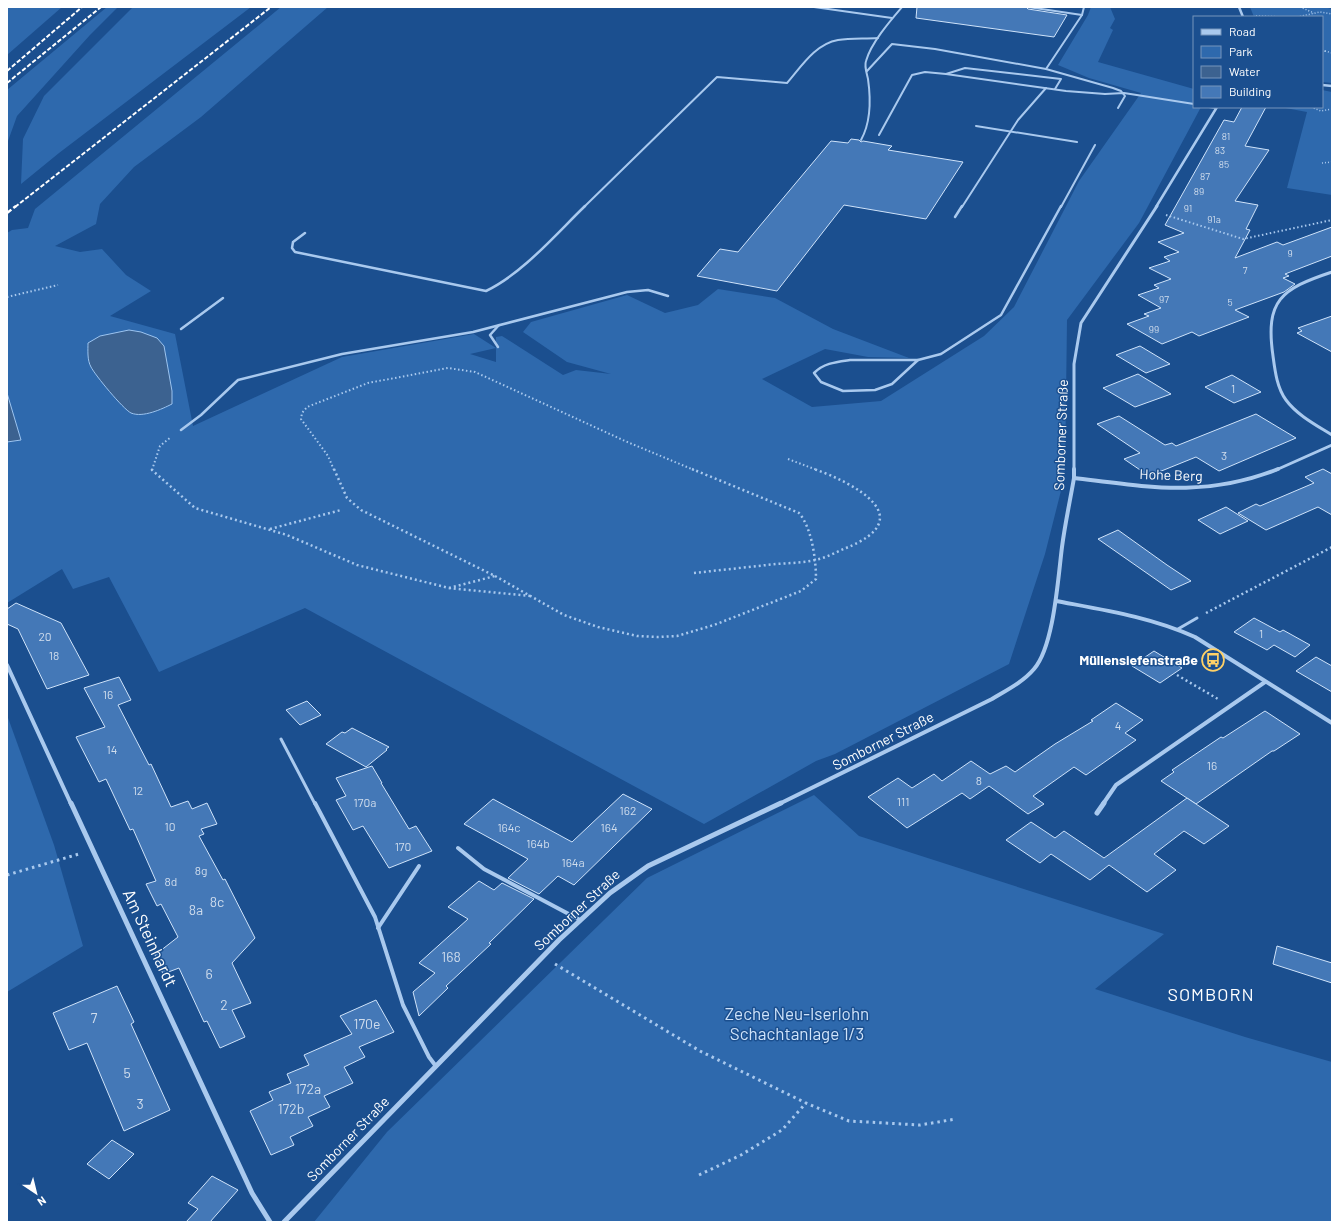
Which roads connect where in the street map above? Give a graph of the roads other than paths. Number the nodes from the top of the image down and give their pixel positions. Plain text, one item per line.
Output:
1 (814, 7) edge
2 (902, 7) edge
3 (1028, 7) edge
4 (1084, 7) edge
5 (1239, 7) edge
6 (1082, 15) junction
7 (1242, 16) edge
8 (892, 18) junction
9 (878, 38) junction
10 (1046, 69) junction
11 (867, 71) junction
12 (946, 74) junction
13 (1046, 88) junction
14 (1055, 89) junction
15 (1124, 93) junction
16 (1193, 104) edge
17 (1118, 108) dead end
18 (1216, 108) edge
19 (976, 126) dead end
20 (1010, 132) junction
21 (879, 136) dead end
22 (861, 140) dead end
23 (1077, 142) dead end
24 (1095, 144) dead end
25 (955, 217) dead end
26 (305, 233) dead end
27 (1332, 272) edge
28 (668, 296) dead end
29 (222, 298) dead end
30 (499, 325) junction
31 (181, 329) dead end
32 (498, 347) dead end
33 (918, 360) junction
34 (181, 430) road end
35 (1332, 435) edge
36 (1332, 445) edge
37 (1074, 478) junction
38 (1056, 602) junction
39 (1197, 618) dead end
40 (1178, 629) junction
41 (7, 665) edge
42 (1265, 682) junction
43 (1332, 723) edge
44 (281, 739) dead end
45 (1097, 812) dead end
46 (458, 848) dead end
47 (419, 866) dead end
48 (580, 920) junction
49 (378, 928) junction
50 (435, 1065) junction
51 (270, 1222) edge
52 (284, 1222) edge

1 - 8 lane
2 - 8 lane
3 - 6 lane
4 - 6 lane
5 - 7 street
6 - 10 lane
8 - 9 lane
9 - 11 lane
9 - 26 lane
10 - 11 lane
10 - 15 lane
11 - 22 lane
12 - 13 lane
12 - 14 lane
12 - 21 lane
13 - 14 lane
13 - 20 lane
14 - 15 lane
15 - 16 lane
15 - 17 lane
18 - 37 street, Somborner Straße
19 - 20 lane
20 - 23 lane
20 - 25 lane
24 - 33 lane
27 - 35 street
28 - 30 lane
29 - 31 lane
30 - 32 lane
30 - 34 lane
33 - 33 lane
36 - 37 street, Hohe Berg
37 - 38 street, Somborner Straße
38 - 40 street
38 - 48 street, Somborner Straße
39 - 40 lane
40 - 42 street
41 - 51 street, Am Steinhardt
42 - 43 street
42 - 45 street
44 - 49 lane
46 - 48 lane
47 - 49 lane
48 - 50 street, Somborner Straße
49 - 50 lane
50 - 52 street, Somborner Straße

